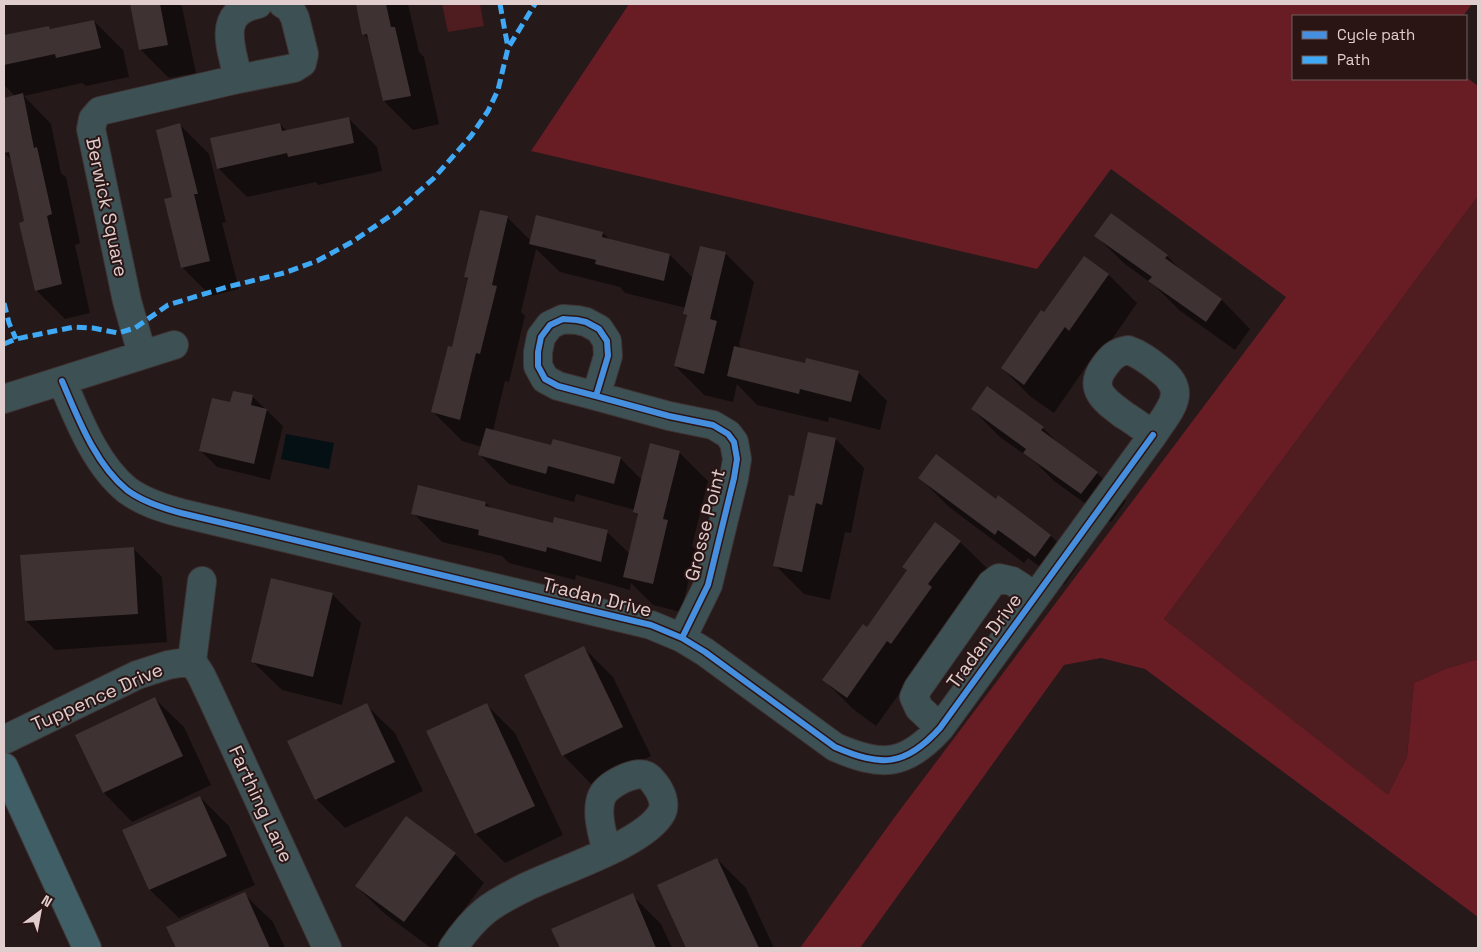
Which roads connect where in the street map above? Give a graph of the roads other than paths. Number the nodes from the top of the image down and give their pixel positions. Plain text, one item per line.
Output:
1 (258, 4) edge
2 (284, 4) edge
3 (238, 79) junction
4 (174, 345) dead end
5 (142, 354) junction
6 (62, 381) junction
7 (596, 396) dead end
8 (4, 399) edge
9 (1153, 435) dead end
10 (202, 581) dead end
11 (1036, 596) junction
12 (682, 638) junction
13 (192, 661) junction
14 (940, 728) junction
15 (4, 740) edge
16 (4, 767) edge
17 (607, 852) dead end
18 (87, 948) edge
19 (327, 948) edge
20 (453, 948) edge

1 - 3 street
2 - 3 street, Berwick Square
3 - 5 street, Berwick Square
4 - 5 street
5 - 6 street
6 - 8 street
6 - 12 street, Tradan Drive
7 - 12 street, Grosse Point
9 - 11 street, Tradan Drive
10 - 13 street
11 - 14 street, Tradan Drive
11 - 14 street
12 - 14 street, Tradan Drive
13 - 15 street, Tuppence Drive
13 - 19 street, Farthing Lane
16 - 18 main road
17 - 20 street

